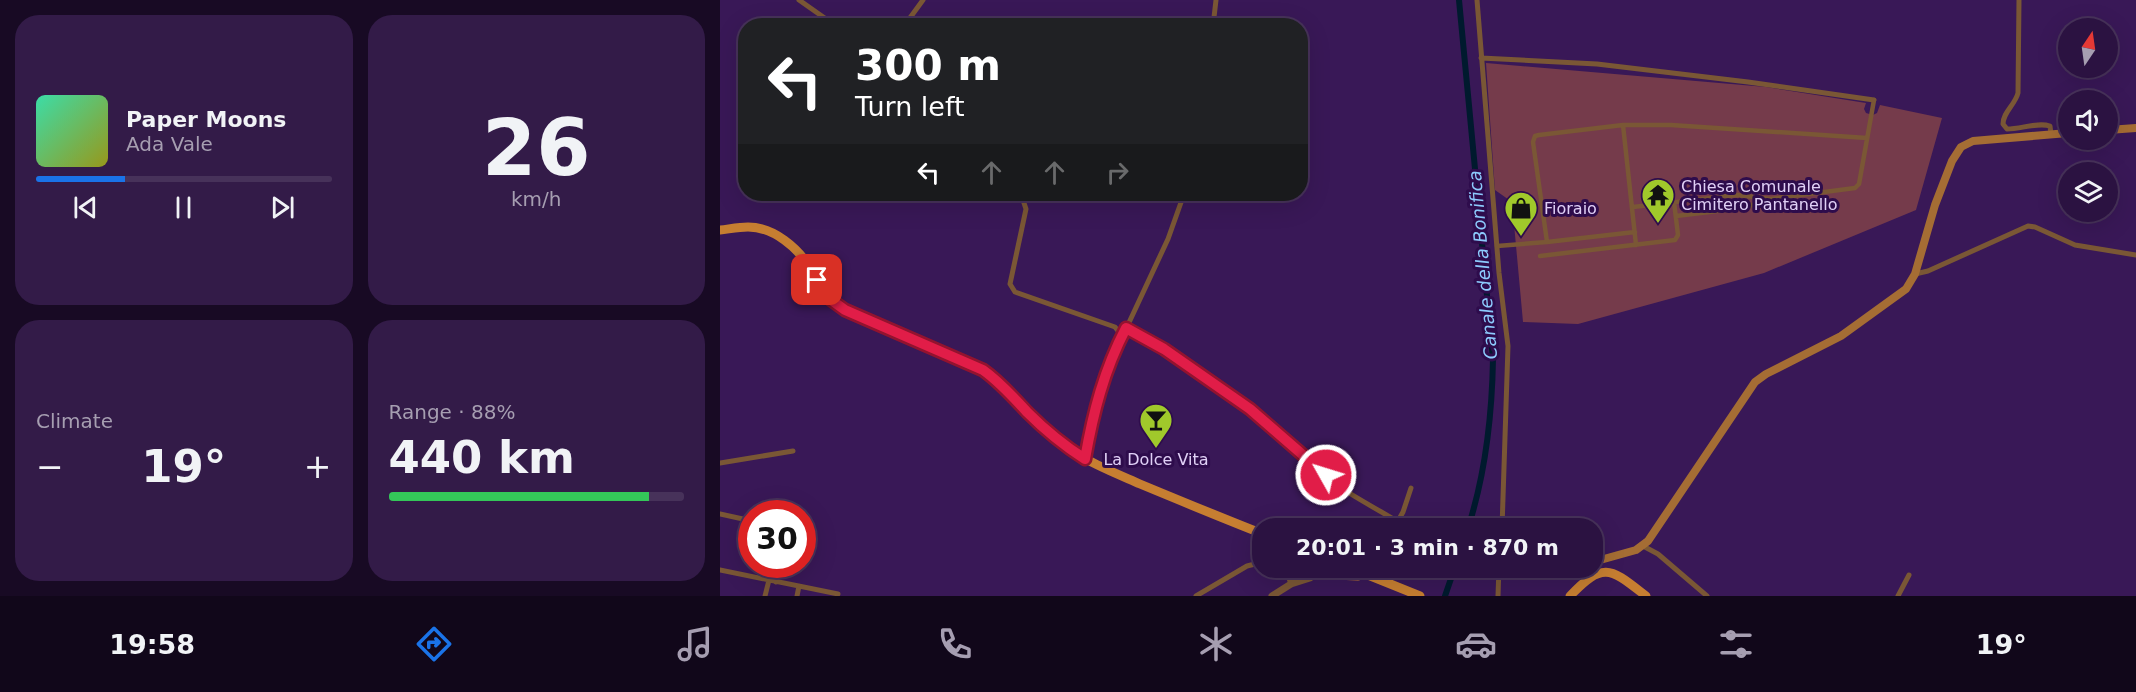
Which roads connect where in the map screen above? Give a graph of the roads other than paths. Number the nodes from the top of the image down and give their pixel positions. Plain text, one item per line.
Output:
1 (799, 0) edge
2 (923, 0) edge
3 (1216, 0) edge
4 (1477, 0) edge
5 (2019, 0) edge
6 (825, 18) edge
7 (910, 18) edge
8 (1214, 18) edge
9 (1481, 58) junction
10 (1874, 100) joint
11 (1623, 126) junction
12 (2136, 128) edge
13 (2118, 129) edge
14 (2051, 134) junction
15 (2058, 134) edge
16 (1867, 138) junction
17 (1771, 199) junction
18 (1024, 201) edge
19 (1182, 201) edge
20 (1674, 202) junction
21 (1633, 207) junction
22 (1676, 216) junction
23 (720, 230) edge
24 (1635, 232) junction
25 (1547, 242) junction
26 (1636, 245) junction
27 (1497, 246) junction
28 (2136, 255) edge
29 (1540, 256) dead end
30 (1915, 274) junction
31 (1126, 328) junction
32 (1122, 336) junction
33 (793, 451) dead end
34 (1085, 459) junction
35 (720, 463) edge
36 (1411, 488) dead end
37 (720, 514) edge
38 (738, 518) edge
39 (1391, 518) edge
40 (1400, 518) edge
41 (1502, 518) edge
42 (1252, 530) edge
43 (1643, 546) junction
44 (1603, 559) edge
45 (1252, 565) edge
46 (720, 570) edge
47 (1909, 575) dead end
48 (777, 578) edge
49 (1289, 578) edge
50 (1296, 578) edge
51 (1310, 578) edge
52 (1375, 578) edge
53 (1499, 578) edge
54 (1585, 578) edge
55 (769, 580) junction
56 (1585, 581) junction
57 (776, 582) junction
58 (1292, 584) junction
59 (799, 586) junction
60 (838, 594) dead end
61 (765, 596) edge
62 (797, 596) edge
63 (1196, 596) edge
64 (1272, 596) edge
65 (1420, 596) edge
66 (1498, 596) edge
67 (1570, 596) edge
68 (1646, 596) edge
69 (1707, 596) edge
70 (1898, 596) edge

1 - 6 street
2 - 7 street
3 - 8 street
4 - 9 street
5 - 14 street
9 - 10 street
9 - 27 street
10 - 16 street
11 - 16 street
11 - 21 street
11 - 25 street
12 - 13 main road
14 - 15 main road
14 - 30 main road
16 - 17 street
17 - 20 street
17 - 22 street
18 - 32 street
19 - 31 street
20 - 21 street
20 - 22 street
21 - 24 street
22 - 26 street
23 - 34 main road
24 - 25 street
24 - 26 street
25 - 27 street
26 - 29 street
27 - 41 street
28 - 30 street
30 - 43 main road
31 - 32 street
31 - 39 street
32 - 34 street
33 - 35 street
34 - 42 main road
36 - 40 street
37 - 38 street
43 - 44 main road
43 - 69 street
45 - 63 street
46 - 55 street
47 - 70 street
48 - 57 street
49 - 58 street
50 - 58 street
51 - 58 street
52 - 65 main road
53 - 66 street
54 - 56 main road
55 - 57 street
55 - 61 street
56 - 67 main road
56 - 68 main road
57 - 59 street
58 - 64 street
59 - 60 street
59 - 62 street

